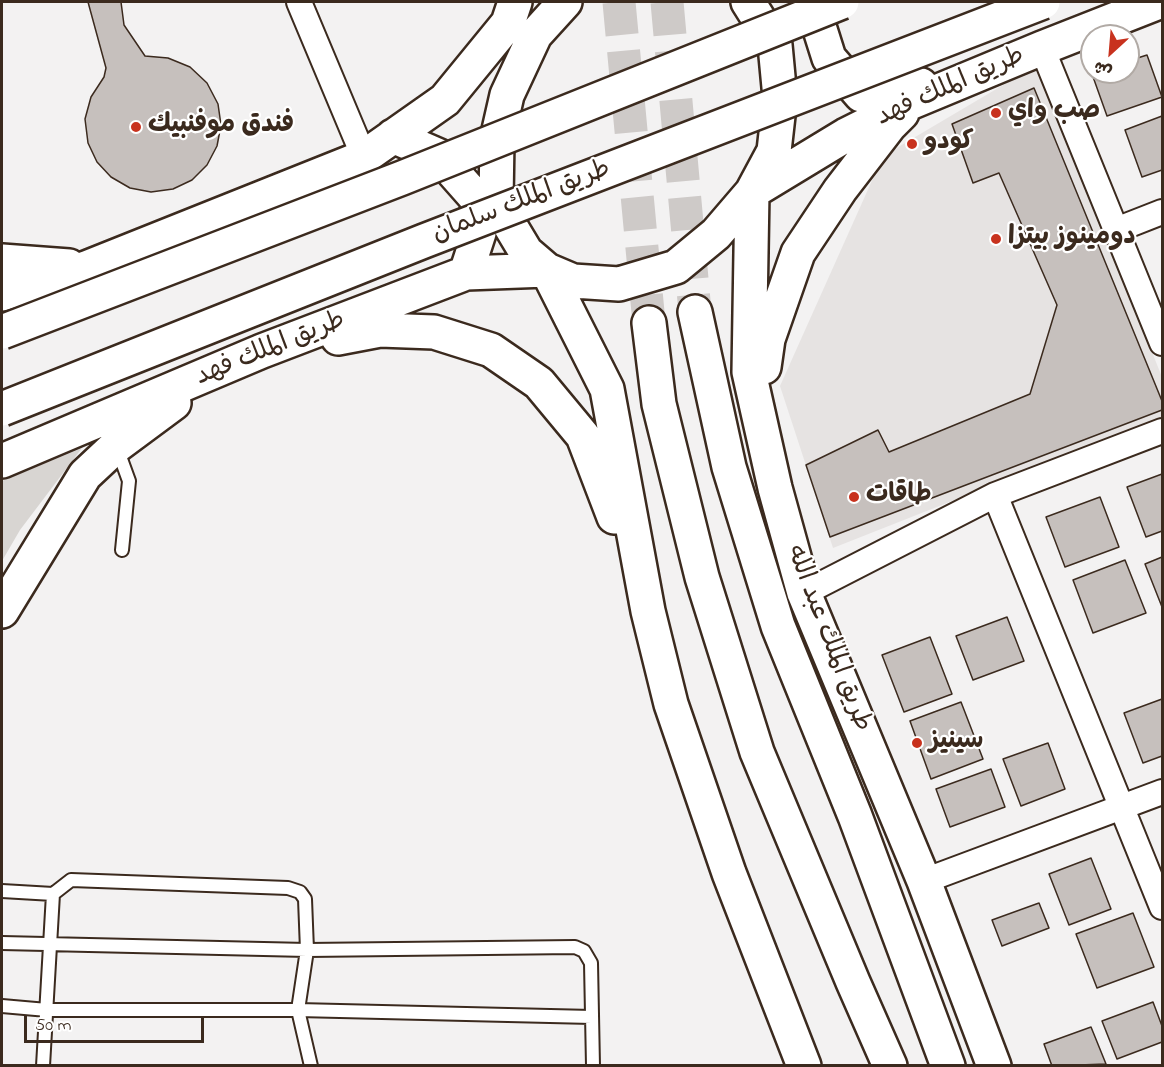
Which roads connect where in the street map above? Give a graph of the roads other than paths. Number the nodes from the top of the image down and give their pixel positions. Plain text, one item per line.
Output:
1 (299, 2) edge
2 (515, 2) edge
3 (541, 2) edge
4 (565, 2) edge
5 (748, 2) edge
6 (823, 2) edge
7 (842, 2) edge
8 (1043, 2) edge
9 (1159, 2) edge
10 (535, 35) junction
11 (1056, 42) junction
12 (445, 100) junction
13 (912, 102) junction
14 (393, 136) junction
15 (364, 157) junction
16 (752, 192) junction
17 (1162, 212) edge
18 (1116, 230) junction
19 (2, 261) edge
20 (86, 268) junction
21 (547, 270) junction
22 (466, 273) junction
23 (2, 294) edge
24 (2, 305) edge
25 (695, 312) tunnel mouth
26 (649, 323) tunnel mouth
27 (2, 332) edge
28 (1162, 343) edge
29 (262, 351) junction
30 (211, 374) junction
31 (2, 409) edge
32 (758, 413) junction
33 (1162, 431) edge
34 (2, 442) edge
35 (116, 446) junction
36 (2, 461) edge
37 (995, 495) junction
38 (122, 550) dead end
39 (804, 593) junction
40 (2, 611) edge
41 (648, 611) junction
42 (1162, 792) edge
43 (1121, 806) junction
44 (855, 816) junction
45 (924, 881) junction
46 (2, 891) edge
47 (53, 894) junction
48 (1162, 907) edge
49 (2, 943) edge
50 (50, 946) junction
51 (307, 950) junction
52 (852, 982) junction
53 (2, 1006) edge
54 (47, 1010) junction
55 (298, 1010) junction
56 (592, 1017) junction
57 (43, 1065) edge
58 (311, 1065) edge
59 (593, 1065) edge
60 (804, 1065) edge
61 (873, 1065) edge
62 (890, 1065) edge
63 (948, 1065) edge
64 (969, 1065) edge
65 (994, 1065) edge

1 - 15 street
2 - 12 main road
3 - 10 main road
4 - 10 main road
5 - 16 main road
6 - 11 main road
7 - 27 main road, bridge
8 - 31 main road, طريق الملك سلمان, bridge
9 - 11 main road, طريق الملك فهد
10 - 12 main road
10 - 21 main road
11 - 13 main road, طريق الملك فهد
11 - 18 street
12 - 14 main road
13 - 16 main road, طريق الملك فهد
13 - 32 main road
14 - 15 main road
14 - 22 main road
15 - 20 main road
16 - 21 main road
16 - 32 main road, طريق الملك عبد الله
17 - 18 street
18 - 28 street
19 - 20 main road
20 - 23 main road
20 - 24 main road
21 - 22 main road, طريق الملك فهد
21 - 41 main road
22 - 29 main road, طريق الملك فهد
25 - 44 main road, طريق الملك عبد الله
26 - 52 main road
29 - 30 main road, طريق الملك فهد
29 - 41 main road
30 - 34 main road
30 - 35 main road
30 - 36 main road, طريق الملك فهد
32 - 39 main road, طريق الملك عبد الله
33 - 37 street
35 - 38 lane
35 - 40 main road
37 - 39 street
37 - 43 street
39 - 45 main road, طريق الملك عبد الله
41 - 60 main road
42 - 43 street
43 - 45 street
43 - 48 street
44 - 63 main road, طريق الملك عبد الله
44 - 64 main road
45 - 65 main road, طريق الملك عبد الله
46 - 47 lane
47 - 50 lane
47 - 51 lane
49 - 50 lane
50 - 51 lane
50 - 54 lane
51 - 55 lane
51 - 56 lane
52 - 61 main road
52 - 62 main road
53 - 54 lane
54 - 55 lane
54 - 57 lane
55 - 56 lane
55 - 58 lane
56 - 59 lane

